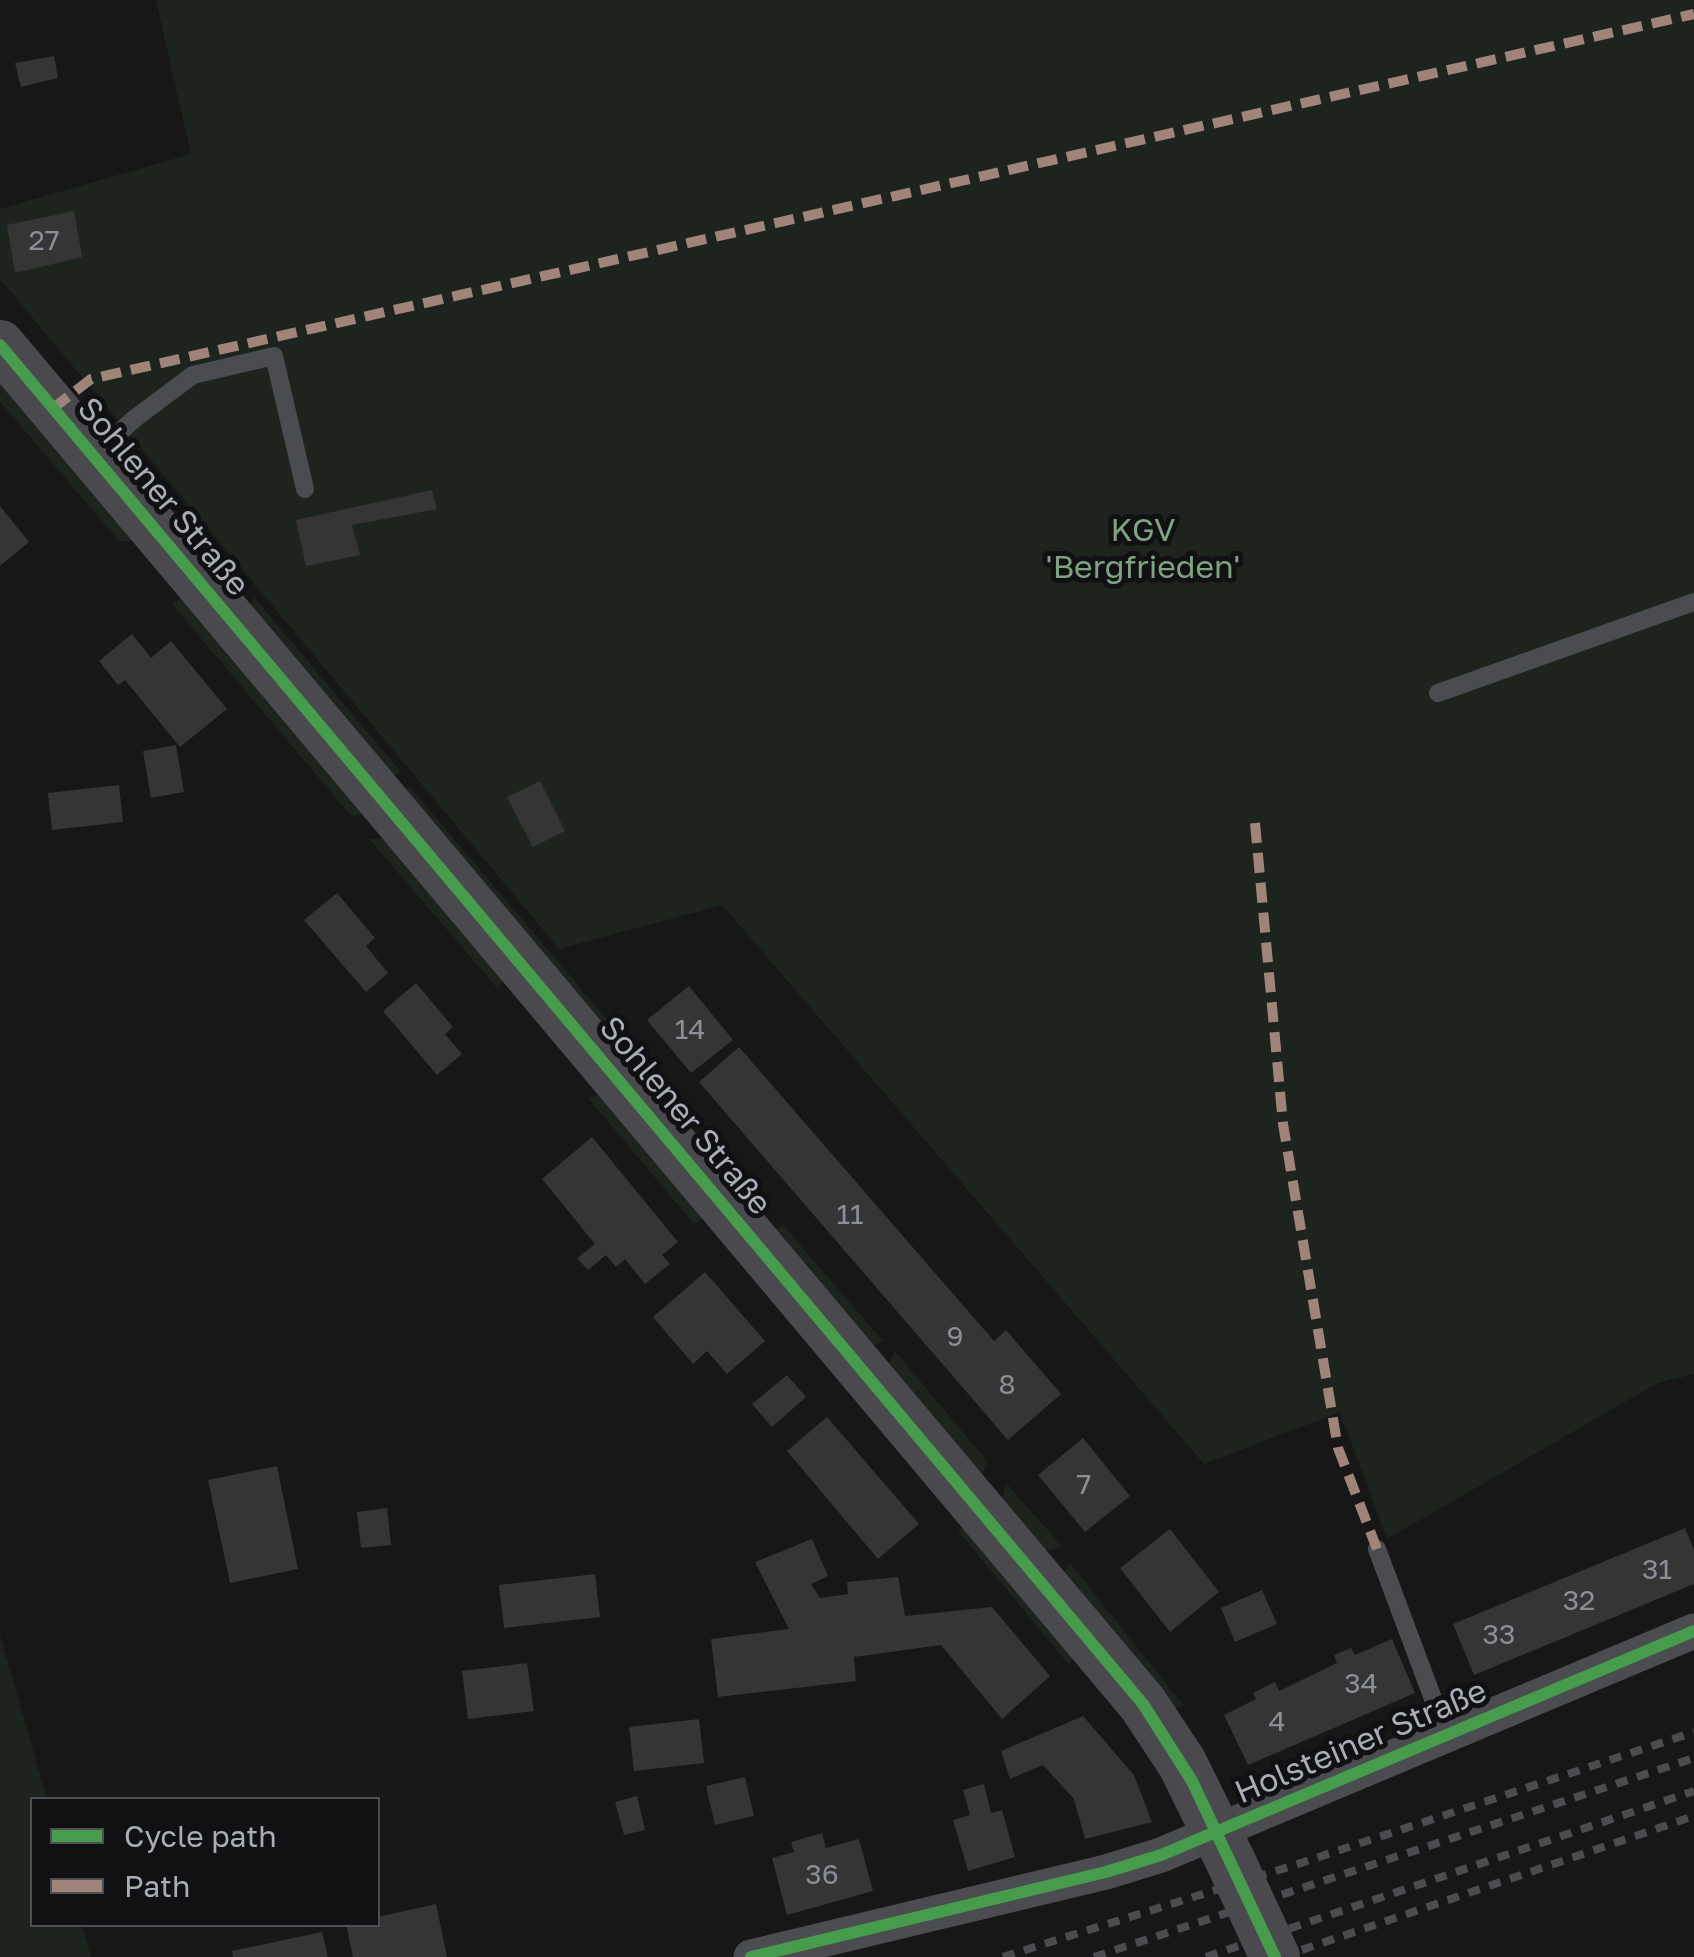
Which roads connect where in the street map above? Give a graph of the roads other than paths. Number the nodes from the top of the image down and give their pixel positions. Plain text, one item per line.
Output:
1 (0, 346) edge
2 (93, 457) junction
3 (305, 489) dead end
4 (1694, 602) edge
5 (1438, 693) dead end
6 (1377, 1549) dead end
7 (1694, 1631) edge
8 (1446, 1736) junction
9 (1223, 1846) junction
10 (751, 1957) edge
11 (1275, 1957) edge

1 - 2 street, Sohlener Straße
2 - 3 lane
2 - 9 street, Sohlener Straße
4 - 5 lane
6 - 8 lane
7 - 8 street, Holsteiner Straße
8 - 9 street, Holsteiner Straße
9 - 10 street, Holsteiner Straße
9 - 11 street, Sohlener Straße, bridge

